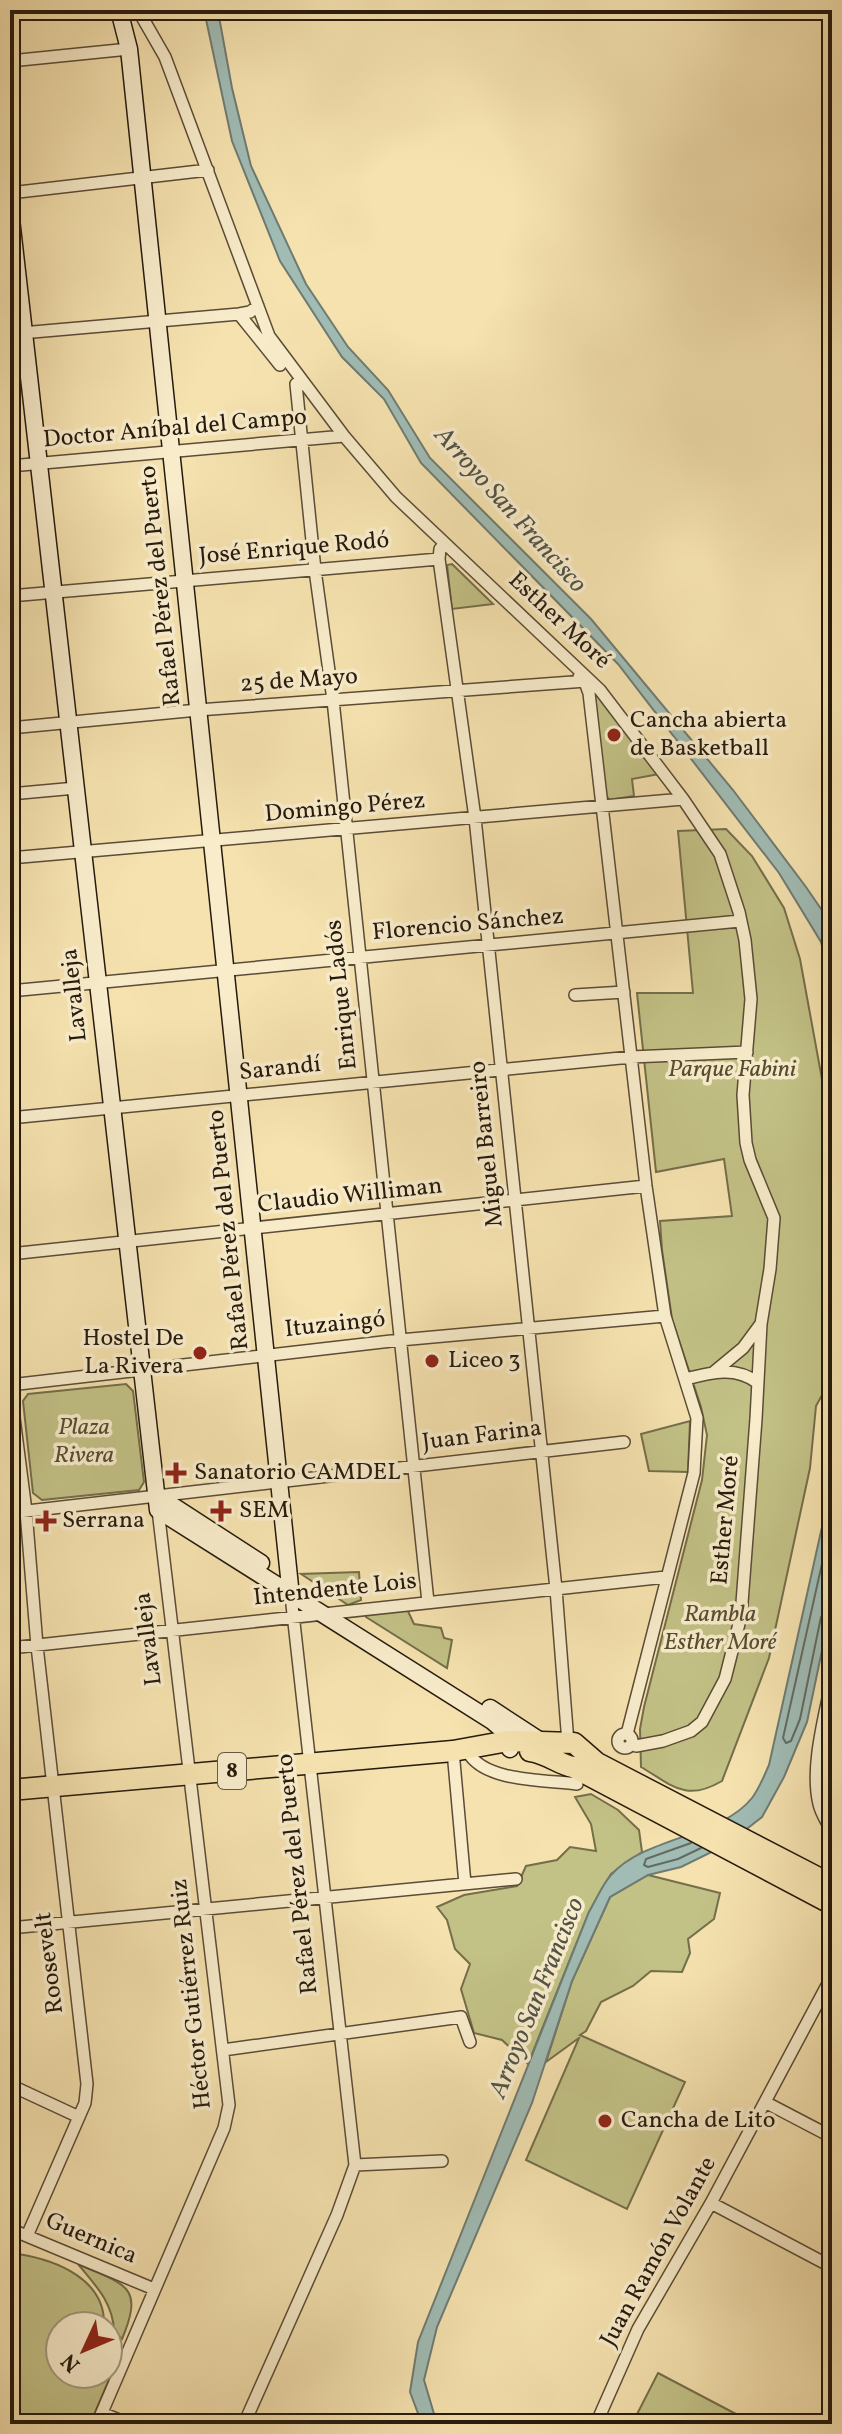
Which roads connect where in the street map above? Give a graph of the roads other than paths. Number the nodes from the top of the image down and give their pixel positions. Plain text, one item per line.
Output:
1 (119, 10) edge
2 (138, 10) edge
3 (129, 49) junction
4 (10, 61) edge
5 (208, 170) junction
6 (142, 178) junction
7 (10, 193) edge
8 (10, 210) edge
9 (258, 306) junction
10 (239, 314) junction
11 (157, 321) junction
12 (17, 333) edge
13 (296, 384) junction
14 (340, 436) junction
15 (301, 440) junction
16 (171, 452) junction
17 (39, 464) junction
18 (10, 466) edge
19 (441, 551) junction
20 (315, 570) junction
21 (185, 581) junction
22 (54, 592) junction
23 (10, 596) edge
24 (587, 680) junction
25 (458, 691) junction
26 (333, 700) junction
27 (198, 710) junction
28 (69, 723) junction
29 (10, 728) edge
30 (76, 788) junction
31 (10, 794) edge
32 (683, 799) junction
33 (603, 807) junction
34 (475, 818) junction
35 (346, 830) junction
36 (212, 842) junction
37 (83, 852) junction
38 (10, 858) edge
39 (740, 921) junction
40 (618, 933) junction
41 (488, 945) junction
42 (360, 957) junction
43 (225, 970) junction
44 (98, 982) junction
45 (10, 991) edge
46 (624, 992) junction
47 (575, 995) dead end
48 (747, 1052) junction
49 (631, 1057) junction
50 (501, 1070) junction
51 (373, 1082) junction
52 (239, 1095) junction
53 (112, 1108) junction
54 (10, 1118) edge
55 (646, 1186) junction
56 (515, 1200) junction
57 (387, 1214) junction
58 (253, 1229) junction
59 (128, 1242) junction
60 (10, 1254) edge
61 (665, 1316) junction
62 (761, 1324) junction
63 (529, 1327) junction
64 (400, 1340) junction
65 (267, 1355) junction
66 (142, 1369) junction
67 (713, 1372) junction
68 (686, 1379) junction
69 (758, 1383) junction
70 (10, 1386) edge
71 (624, 1442) dead end
72 (542, 1451) junction
73 (414, 1466) junction
74 (279, 1481) junction
75 (157, 1503) junction
76 (26, 1511) junction
77 (10, 1513) edge
78 (666, 1577) junction
79 (290, 1589) junction
80 (556, 1589) junction
81 (428, 1602) junction
82 (337, 1612) junction
83 (320, 1614) junction
84 (294, 1617) junction
85 (173, 1632) junction
86 (37, 1646) junction
87 (10, 1648) edge
88 (832, 1679) edge
89 (469, 1701) junction
90 (542, 1742) junction
91 (509, 1745) junction
92 (460, 1751) junction
93 (571, 1758) junction
94 (310, 1764) junction
95 (189, 1774) junction
96 (53, 1786) junction
97 (10, 1790) edge
98 (832, 1832) edge
99 (759, 1856) junction
100 (516, 1879) dead end
101 (465, 1884) junction
102 (832, 1885) edge
103 (324, 1898) junction
104 (832, 1904) edge
105 (207, 1909) junction
106 (67, 1924) junction
107 (10, 1928) edge
108 (832, 1976) edge
109 (338, 2034) junction
110 (470, 2042) dead end
111 (223, 2050) junction
112 (10, 2085) edge
113 (765, 2102) junction
114 (79, 2117) junction
115 (832, 2137) edge
116 (442, 2161) dead end
117 (355, 2165) junction
118 (711, 2203) junction
119 (10, 2229) edge
120 (27, 2236) junction
121 (832, 2267) edge
122 (154, 2289) junction
123 (100, 2418) edge
124 (129, 2424) edge
125 (244, 2424) edge
126 (596, 2424) edge

1 - 3 main road, Rafael Pérez del Puerto
2 - 5 street, Esther Moré
3 - 4 street
3 - 6 main road, Rafael Pérez del Puerto
5 - 6 street
5 - 9 street, Esther Moré
6 - 7 street
6 - 11 main road, Rafael Pérez del Puerto
8 - 12 main road, Lavalleja
9 - 10 street
9 - 14 street, Esther Moré
10 - 11 street
10 - 13 street, Esther Moré
11 - 12 street
11 - 16 main road, Rafael Pérez del Puerto
12 - 17 main road, Lavalleja
13 - 14 street, Esther Moré
13 - 15 street, Enrique Ladós
14 - 15 street, Doctor Aníbal del Campo
14 - 19 street, Esther Moré
15 - 16 street, Doctor Aníbal del Campo
15 - 20 street, Enrique Ladós
16 - 17 street, Doctor Aníbal del Campo
16 - 21 main road, Rafael Pérez del Puerto
17 - 18 street, Doctor Aníbal del Campo
17 - 22 main road, Lavalleja
19 - 20 street, José Enrique Rodó
19 - 24 street, Esther Moré
19 - 25 street, Miguel Barreiro
20 - 21 street, José Enrique Rodó
20 - 26 street, Enrique Ladós
21 - 22 street, José Enrique Rodó
21 - 27 main road, Rafael Pérez del Puerto
22 - 23 street, José Enrique Rodó
22 - 28 main road, Lavalleja
24 - 25 street, 25 de Mayo
24 - 32 street, Esther Moré
24 - 33 street, Esther Moré
25 - 26 street, 25 de Mayo
25 - 34 street, Miguel Barreiro
26 - 27 street, 25 de Mayo
26 - 35 street, Enrique Ladós
27 - 28 street, 25 de Mayo
27 - 36 main road, Rafael Pérez del Puerto
28 - 29 street, 25 de Mayo
28 - 30 main road, Lavalleja
30 - 31 street
30 - 37 main road, Lavalleja
32 - 33 street, Domingo Pérez
32 - 39 street, Esther Moré
33 - 34 street, Domingo Pérez
33 - 40 street, Esther Moré
34 - 35 street, Domingo Pérez
34 - 41 street, Miguel Barreiro
35 - 36 street, Domingo Pérez
35 - 42 street, Enrique Ladós
36 - 37 street, Domingo Pérez
36 - 43 main road, Rafael Pérez del Puerto
37 - 38 street, Domingo Pérez
37 - 44 main road, Lavalleja
39 - 40 street, Florencio Sánchez
39 - 48 street, Esther Moré
40 - 41 street, Florencio Sánchez
40 - 46 street, Esther Moré
41 - 42 street, Florencio Sánchez
41 - 50 street, Miguel Barreiro
42 - 43 street, Florencio Sánchez
42 - 51 street, Enrique Ladós
43 - 44 street, Florencio Sánchez
43 - 52 main road, Rafael Pérez del Puerto
44 - 45 street, Florencio Sánchez
44 - 53 main road, Lavalleja
46 - 47 street
46 - 49 street, Esther Moré
48 - 49 street, Sarandí
48 - 62 street, Esther Moré
49 - 50 street, Sarandí
49 - 55 street, Esther Moré
50 - 51 street, Sarandí
50 - 56 street, Miguel Barreiro
51 - 52 street, Sarandí
51 - 57 street, Enrique Ladós
52 - 53 street, Sarandí
52 - 58 main road, Rafael Pérez del Puerto
53 - 54 street, Sarandí
53 - 59 main road, Lavalleja
55 - 56 street, Claudio Williman
55 - 61 street, Esther Moré
56 - 57 street, Claudio Williman
56 - 63 street, Miguel Barreiro
57 - 58 street, Claudio Williman
57 - 64 street, Enrique Ladós
58 - 59 street, Claudio Williman
58 - 65 main road, Rafael Pérez del Puerto
59 - 60 street, Claudio Williman
59 - 66 main road, Lavalleja
61 - 63 street, Ituzaingó
61 - 68 street, Esther Moré
62 - 67 street
62 - 69 street, Esther Moré
63 - 64 street, Ituzaingó
63 - 72 street, Miguel Barreiro
64 - 65 street, Ituzaingó
64 - 73 street, Enrique Ladós
65 - 66 street, Ituzaingó
65 - 74 main road, Rafael Pérez del Puerto
66 - 70 street, Ituzaingó
66 - 75 main road, Lavalleja
67 - 68 street
67 - 69 street
68 - 78 street, Esther Moré
69 - 78 street, Esther Moré
70 - 76 street, Roosevelt
71 - 72 street, Juan Farina
72 - 73 street, Juan Farina
72 - 80 street, Miguel Barreiro
73 - 74 street, Juan Farina
73 - 81 street, Enrique Ladós
74 - 75 street, Juan Farina
74 - 79 main road, Rafael Pérez del Puerto
75 - 76 street, Juan Farina
75 - 79 main road
75 - 85 street, Lavalleja
76 - 77 street, Juan Farina
76 - 86 street, Roosevelt
78 - 80 street, Intendente Lois
79 - 82 main road
79 - 83 main road
79 - 84 street, Rafael Pérez del Puerto
80 - 81 street, Intendente Lois
80 - 93 street, Miguel Barreiro
81 - 82 street, Intendente Lois
82 - 83 street, Intendente Lois
82 - 89 main road
83 - 84 street, Intendente Lois
83 - 89 main road
84 - 85 street, Intendente Lois
84 - 94 street, Rafael Pérez del Puerto
85 - 86 street, Intendente Lois
85 - 95 street, Lavalleja
86 - 87 street, Intendente Lois
86 - 96 street, Roosevelt
88 - 98 street
89 - 90 main road
89 - 91 main road
90 - 91 highway, 8
90 - 93 highway, 8
91 - 92 highway, 8
91 - 93 highway, 8
92 - 93 street
92 - 94 highway, 8
92 - 101 street
93 - 99 highway, 8
94 - 95 highway, 8
94 - 103 street, Rafael Pérez del Puerto
95 - 96 highway, 8
95 - 105 street, Héctor Gutiérrez Ruiz
96 - 97 highway, 8
96 - 106 street, Roosevelt
99 - 102 highway, 8
99 - 104 highway, 8
100 - 101 street
101 - 103 street
103 - 105 street
103 - 109 street, Rafael Pérez del Puerto
105 - 106 street
105 - 111 street, Héctor Gutiérrez Ruiz
106 - 107 street
106 - 114 street, Roosevelt
108 - 113 street, Juan Ramón Volante
109 - 110 street
109 - 111 street
109 - 117 street, Rafael Pérez del Puerto
111 - 122 street, Héctor Gutiérrez Ruiz
112 - 114 street
113 - 115 street
113 - 118 street, Juan Ramón Volante
114 - 120 street, Roosevelt
116 - 117 street
117 - 125 street, Rafael Pérez del Puerto
118 - 121 street
118 - 126 street, Juan Ramón Volante
119 - 120 street, Guernica
120 - 122 street, Guernica
122 - 123 street, Héctor Gutiérrez Ruiz
123 - 124 street

